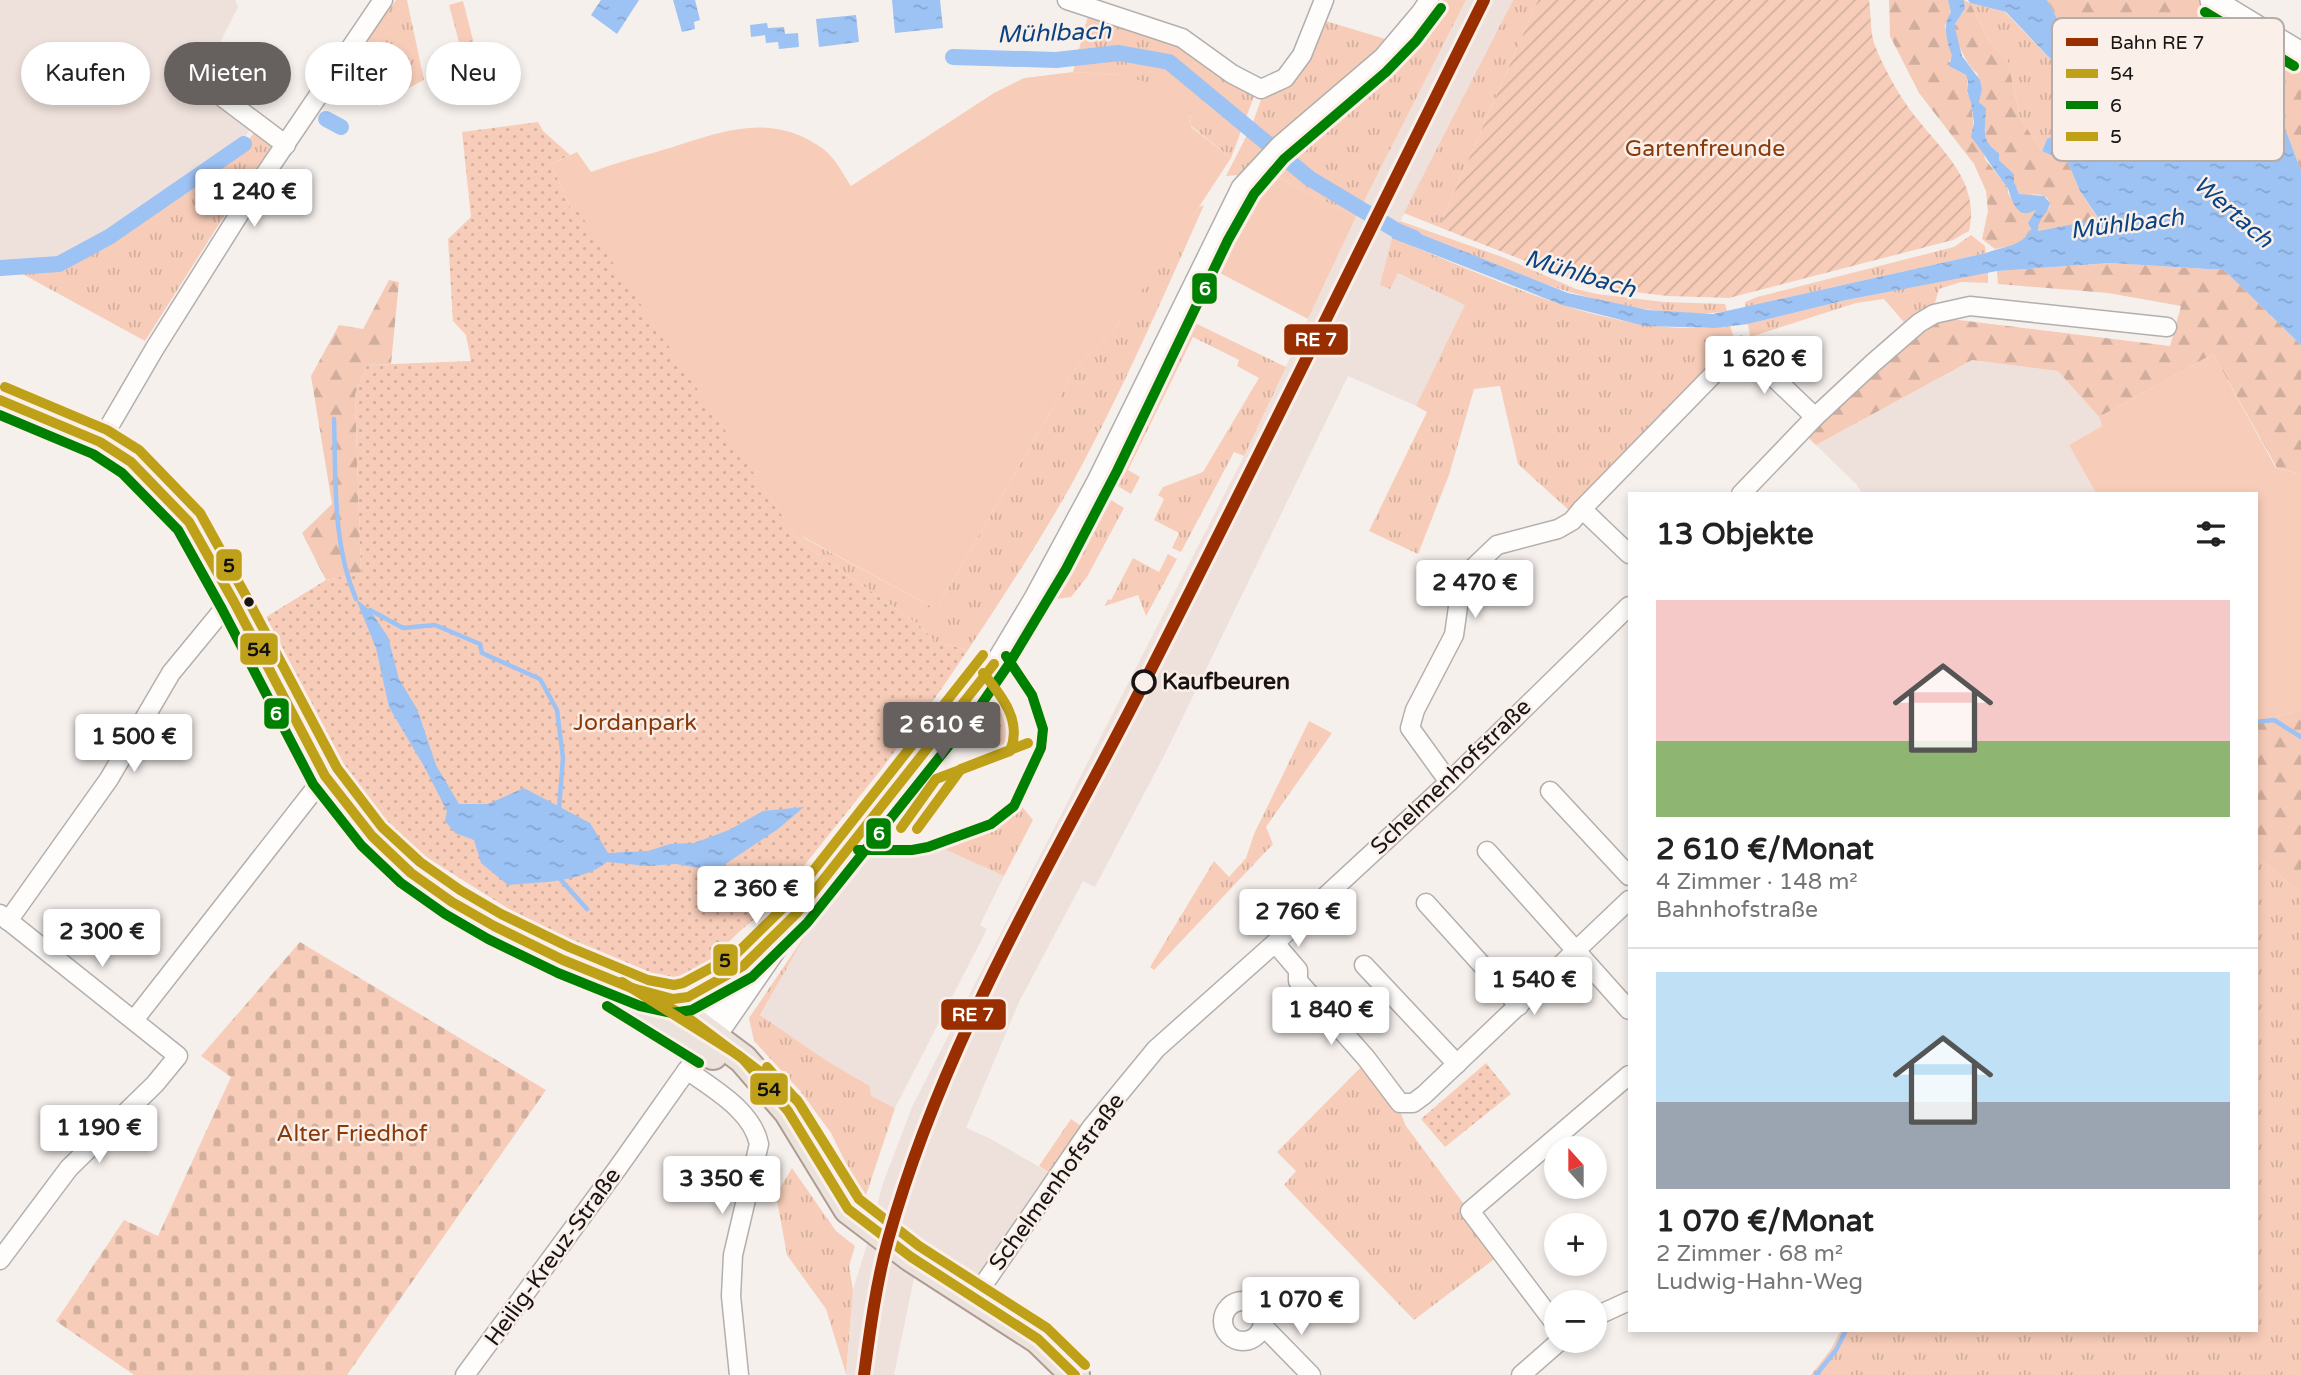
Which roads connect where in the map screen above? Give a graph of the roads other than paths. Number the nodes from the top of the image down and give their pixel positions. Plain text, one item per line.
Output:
1 (383, 0) edge
2 (1067, 0) edge
3 (1324, 0) edge
4 (1429, 0) edge
5 (2212, 0) edge
6 (2242, 18) edge
7 (2284, 44) edge
8 (2301, 54) edge
9 (233, 105) edge
10 (286, 145) junction
11 (2167, 327) dead end
12 (0, 400) edge
13 (1815, 417) junction
14 (100, 442) junction
15 (1743, 492) edge
16 (1582, 509) junction
17 (1628, 553) edge
18 (234, 602) junction
19 (1628, 608) edge
20 (325, 776) junction
21 (1449, 782) junction
22 (1550, 791) dead end
23 (1486, 851) dead end
24 (1628, 875) edge
25 (1628, 901) edge
26 (1426, 903) dead end
27 (797, 913) junction
28 (4, 918) edge
29 (1275, 943) junction
30 (1577, 950) junction
31 (564, 960) junction
32 (1364, 965) dead end
33 (743, 966) junction
34 (645, 993) junction
35 (1518, 1006) junction
36 (1628, 1009) edge
37 (134, 1020) junction
38 (699, 1049) junction
39 (1457, 1064) junction
40 (1628, 1076) edge
41 (0, 1260) edge
42 (975, 1297) junction
43 (1628, 1301) edge
44 (1544, 1309) edge
45 (1607, 1311) edge
46 (1263, 1326) dead end
47 (1546, 1353) edge
48 (465, 1375) edge
49 (739, 1375) edge
50 (1075, 1375) edge
51 (1311, 1375) edge
52 (1521, 1375) edge

1 - 10 street
2 - 3 street
4 - 27 street
5 - 6 street
7 - 8 street
9 - 10 street
10 - 14 street
11 - 13 street
12 - 14 main road
13 - 15 street
13 - 16 street
14 - 18 main road
16 - 17 street
16 - 21 street
18 - 20 main road
18 - 28 street
19 - 21 street, Schelmenhofstraße
20 - 31 main road
20 - 37 street
21 - 29 street, Schelmenhofstraße
22 - 24 street
23 - 30 street
25 - 30 street
26 - 35 street
27 - 33 street
27 - 38 street
28 - 37 street
29 - 39 street
29 - 42 street, Schelmenhofstraße
30 - 35 street
30 - 36 street
31 - 34 main road
31 - 38 main road
32 - 39 street
33 - 34 street
33 - 38 street
34 - 38 main road
35 - 39 street
37 - 41 street
38 - 42 main road
38 - 48 street, Heilig-Kreuz-Straße
38 - 49 street
40 - 44 street
42 - 50 main road
43 - 45 street
46 - 51 street
47 - 52 street

